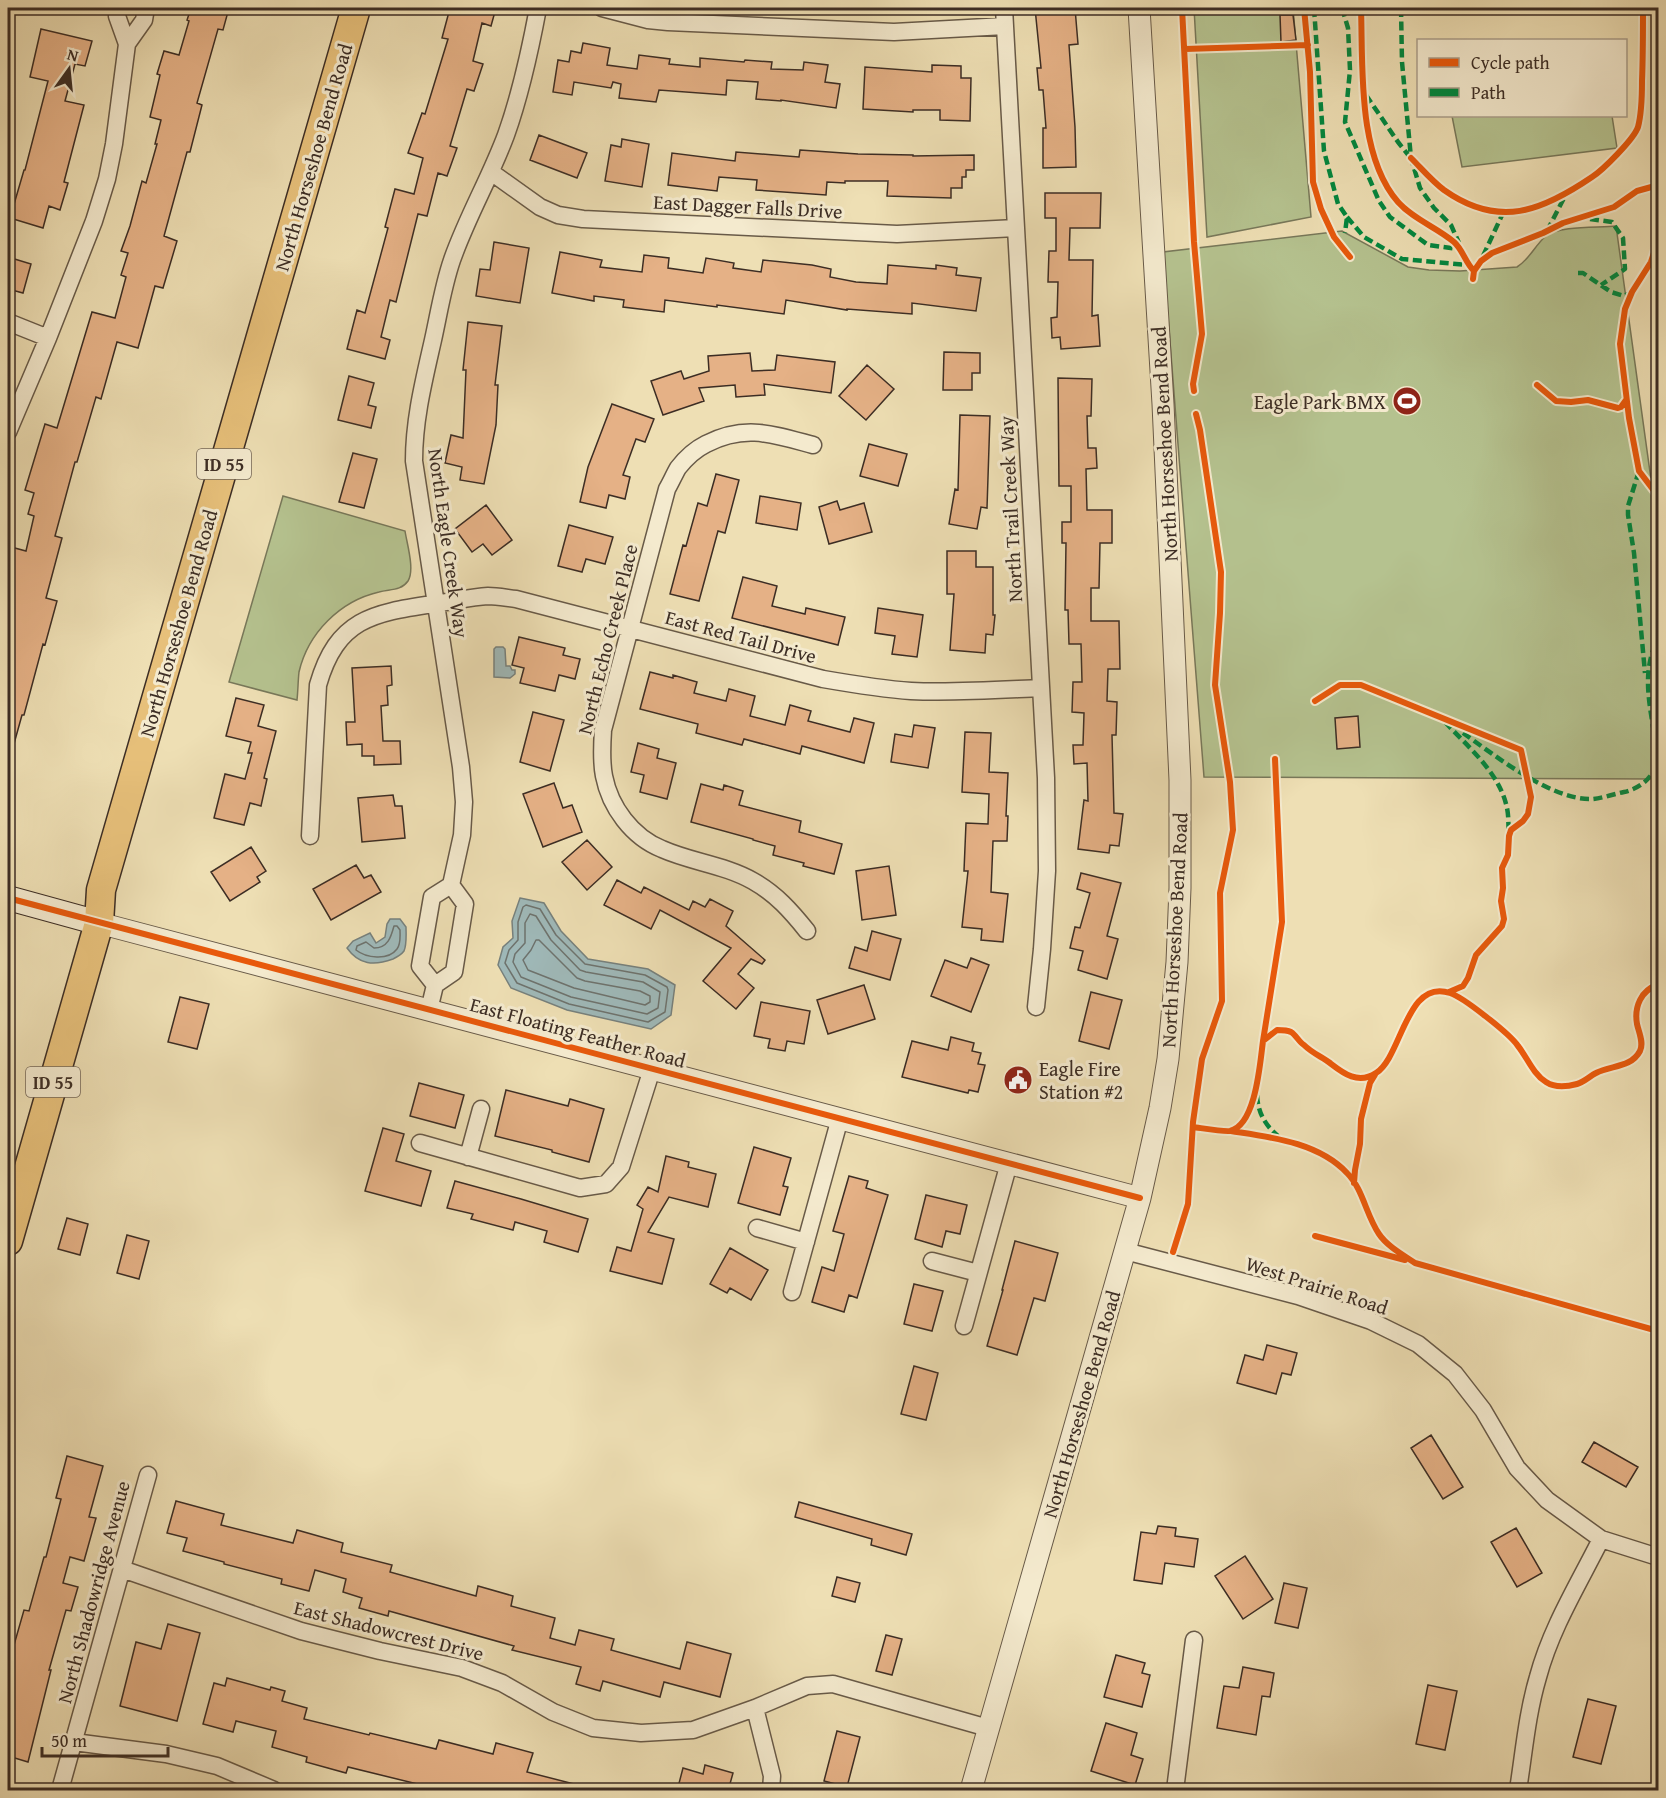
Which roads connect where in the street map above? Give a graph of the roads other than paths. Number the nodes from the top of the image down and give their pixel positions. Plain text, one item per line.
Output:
1 (118, 8) edge
2 (146, 8) edge
3 (356, 8) edge
4 (538, 8) edge
5 (602, 8) edge
6 (1004, 8) edge
7 (1139, 8) edge
8 (1005, 26) junction
9 (127, 44) junction
10 (491, 172) junction
11 (1016, 228) junction
12 (8, 322) edge
13 (48, 338) junction
14 (8, 432) edge
15 (813, 445) dead end
16 (436, 604) junction
17 (630, 629) junction
18 (1041, 688) junction
19 (309, 836) dead end
20 (451, 885) junction
21 (8, 898) edge
22 (99, 923) junction
23 (807, 931) dead end
24 (435, 985) junction
25 (1036, 1007) dead end
26 (429, 1010) junction
27 (652, 1069) junction
28 (480, 1109) dead end
29 (840, 1118) junction
30 (420, 1143) dead end
31 (468, 1157) junction
32 (1009, 1163) junction
33 (1140, 1198) junction
34 (757, 1228) dead end
35 (8, 1241) edge
36 (806, 1242) junction
37 (1125, 1251) junction
38 (932, 1261) dead end
39 (978, 1273) junction
40 (792, 1292) dead end
41 (964, 1326) dead end
42 (148, 1475) dead end
43 (1601, 1539) junction
44 (1659, 1557) edge
45 (122, 1569) junction
46 (1194, 1640) dead end
47 (755, 1708) junction
48 (988, 1728) junction
49 (74, 1742) junction
50 (60, 1791) edge
51 (274, 1791) edge
52 (771, 1791) edge
53 (971, 1791) edge
54 (1175, 1791) edge
55 (1518, 1791) edge

1 - 9 street
2 - 9 street
3 - 22 highway, North Horseshoe Bend Road / ID 55
4 - 10 street, North Eagle Creek Way
5 - 8 street
6 - 8 street, North Trail Creek Way
7 - 33 street, North Horseshoe Bend Road
8 - 11 street, North Trail Creek Way
9 - 13 street
10 - 11 street, East Dagger Falls Drive
10 - 16 street, North Eagle Creek Way
11 - 18 street, North Trail Creek Way
12 - 13 street
13 - 14 street
15 - 17 street, North Echo Creek Place
16 - 17 street, East Red Tail Drive
16 - 19 street, East Red Tail Drive
16 - 20 street, North Eagle Creek Way
17 - 18 street, East Red Tail Drive
17 - 23 street, North Echo Creek Place
18 - 25 street, North Trail Creek Way
20 - 24 street
20 - 24 street
21 - 22 main road, East Floating Feather Road
22 - 26 street, East Floating Feather Road
22 - 35 highway, North Horseshoe Bend Road / ID 55
24 - 26 street
26 - 27 street, East Floating Feather Road
27 - 29 street, East Floating Feather Road
27 - 31 street
28 - 31 street
29 - 32 street, East Floating Feather Road
29 - 36 street
30 - 31 street
32 - 33 street, East Floating Feather Road
32 - 39 street
33 - 37 street, North Horseshoe Bend Road
34 - 36 street
36 - 40 street
37 - 43 street, West Prairie Road
37 - 48 street, North Horseshoe Bend Road
38 - 39 street
39 - 41 street
42 - 45 street, North Shadowridge Avenue
43 - 44 street, West Prairie Road
43 - 55 street
45 - 47 street, East Shadowcrest Drive
45 - 49 street, North Shadowridge Avenue
46 - 54 street
47 - 48 street, East Shadowcrest Drive
47 - 52 street
48 - 53 street, North Horseshoe Bend Road
49 - 50 street, North Shadowridge Avenue
49 - 51 street

